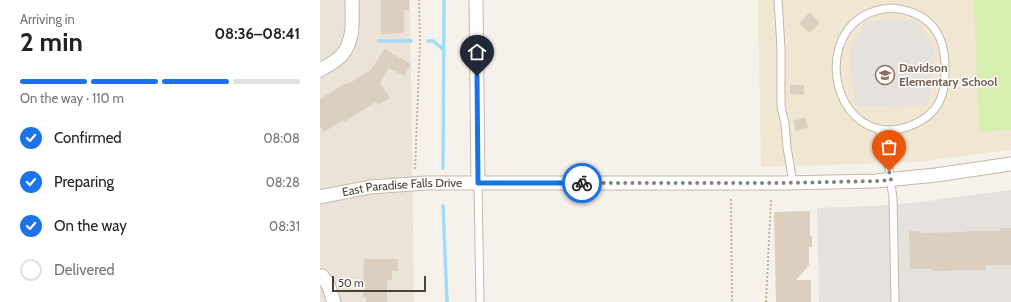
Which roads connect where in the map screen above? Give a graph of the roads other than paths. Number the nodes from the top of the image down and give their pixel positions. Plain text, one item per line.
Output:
1 (352, 0) edge
2 (476, 0) edge
3 (778, 0) edge
4 (320, 70) edge
5 (880, 129) junction
6 (897, 129) junction
7 (888, 163) junction
8 (1011, 164) edge
9 (891, 180) junction
10 (478, 183) junction
11 (793, 183) junction
12 (320, 197) edge
13 (322, 276) dead end
14 (334, 302) edge
15 (480, 302) edge
16 (895, 302) edge

1 - 4 street
2 - 10 street
3 - 11 lane
5 - 6 lane
5 - 6 lane
5 - 7 lane
6 - 7 lane
7 - 9 lane
8 - 9 street, East Paradise Falls Drive
9 - 11 street, East Paradise Falls Drive
9 - 16 lane
10 - 11 street, East Paradise Falls Drive
10 - 12 street, East Paradise Falls Drive
10 - 15 lane
13 - 14 street

